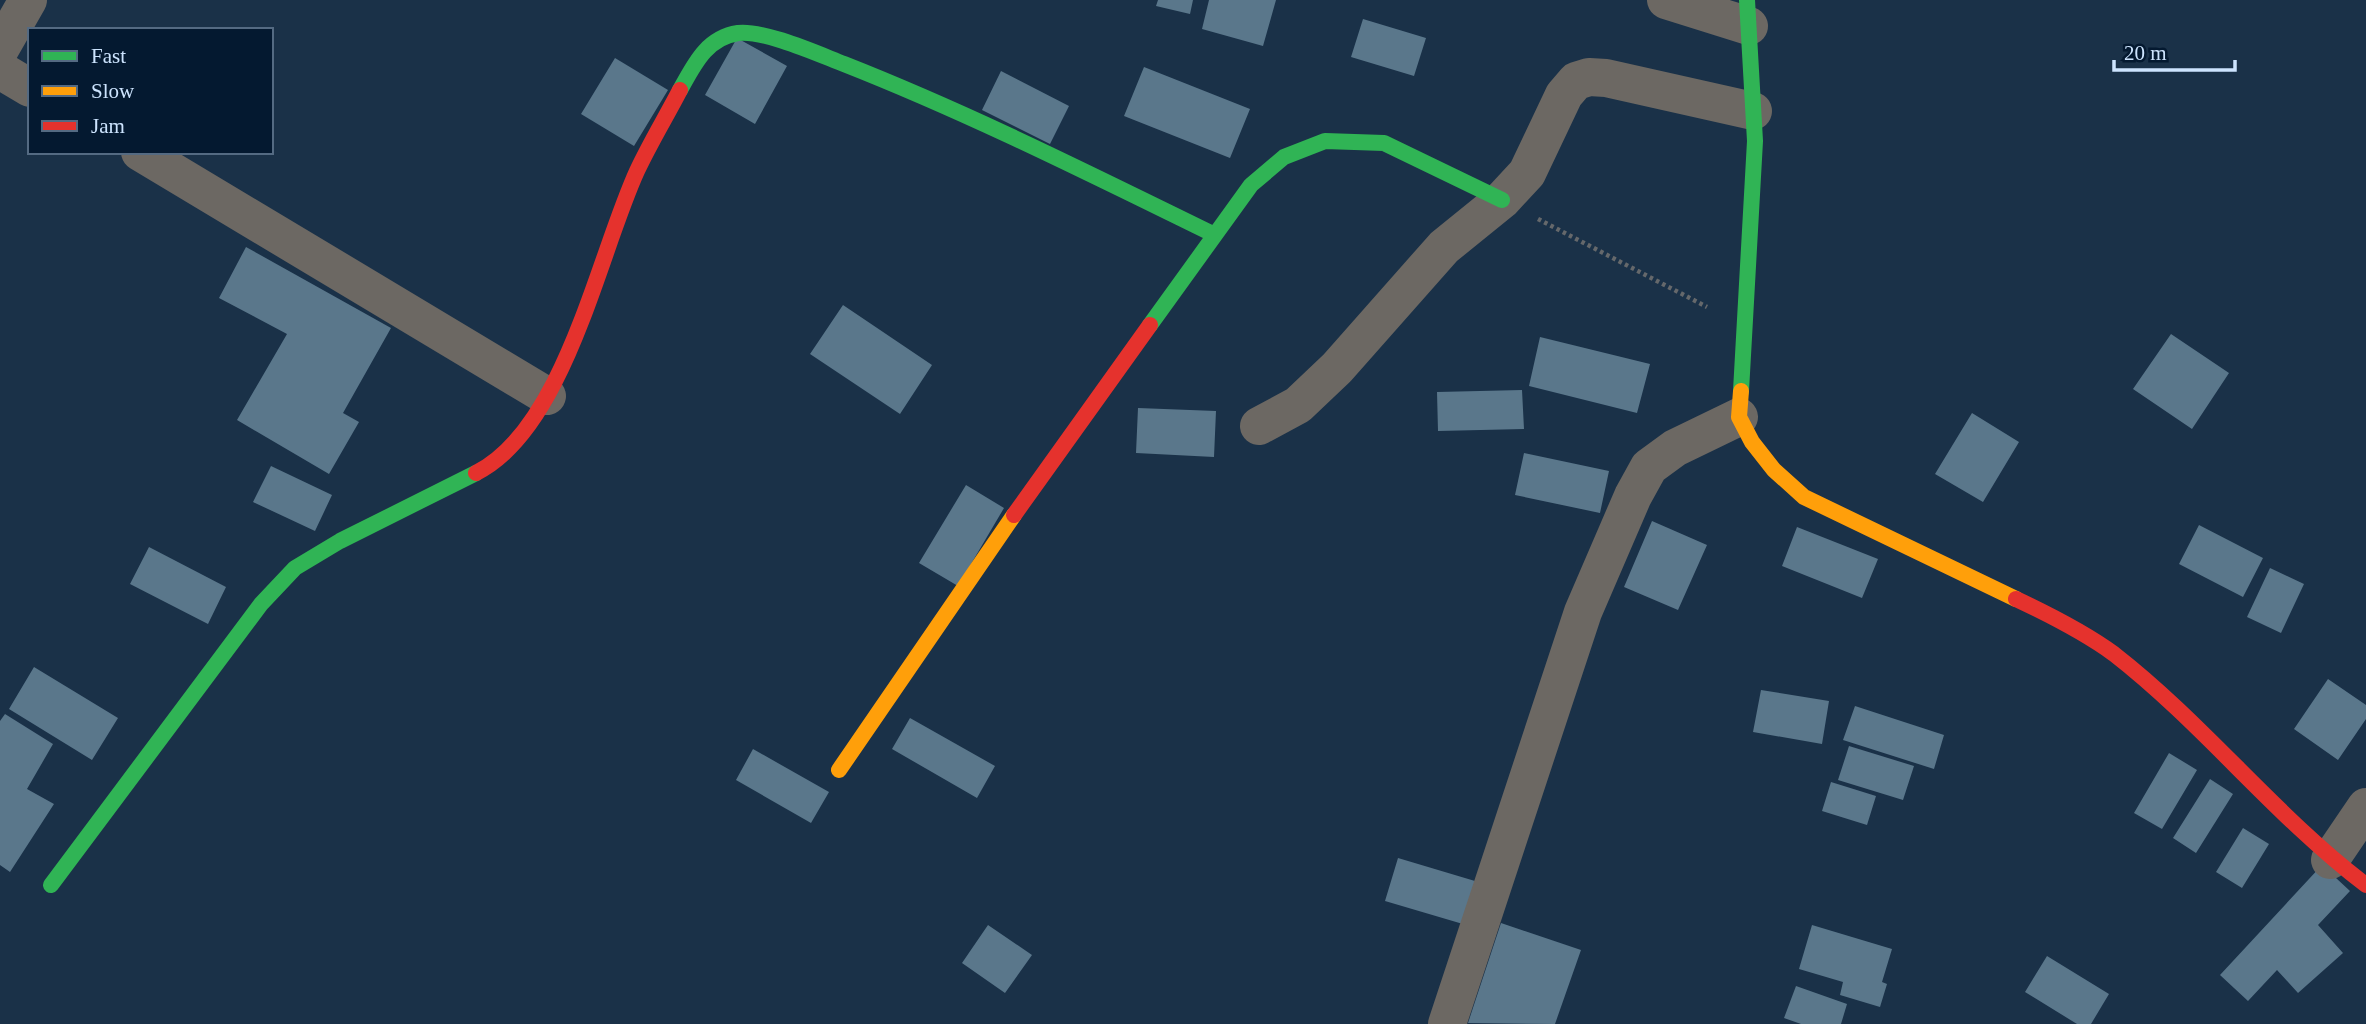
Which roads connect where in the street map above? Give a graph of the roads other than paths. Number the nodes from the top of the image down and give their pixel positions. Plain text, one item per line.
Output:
1 (28, 0) edge
2 (1666, 0) edge
3 (1748, 13) edge
4 (0, 49) edge
5 (0, 70) edge
6 (28, 87) edge
7 (1754, 111) junction
8 (143, 154) edge
9 (1502, 201) junction
10 (1215, 235) junction
11 (547, 396) junction
12 (1739, 417) junction
13 (1259, 426) dead end
14 (839, 770) dead end
15 (2366, 807) edge
16 (2330, 860) junction
17 (51, 885) dead end
18 (2366, 885) edge
19 (1447, 1024) edge

1 - 4 street
2 - 3 street
3 - 7 street
5 - 6 street
7 - 9 street
7 - 12 street
8 - 11 street
9 - 10 street
9 - 13 street
10 - 11 street
10 - 14 street
11 - 17 street
12 - 16 street
12 - 19 street
15 - 16 street
16 - 18 street

